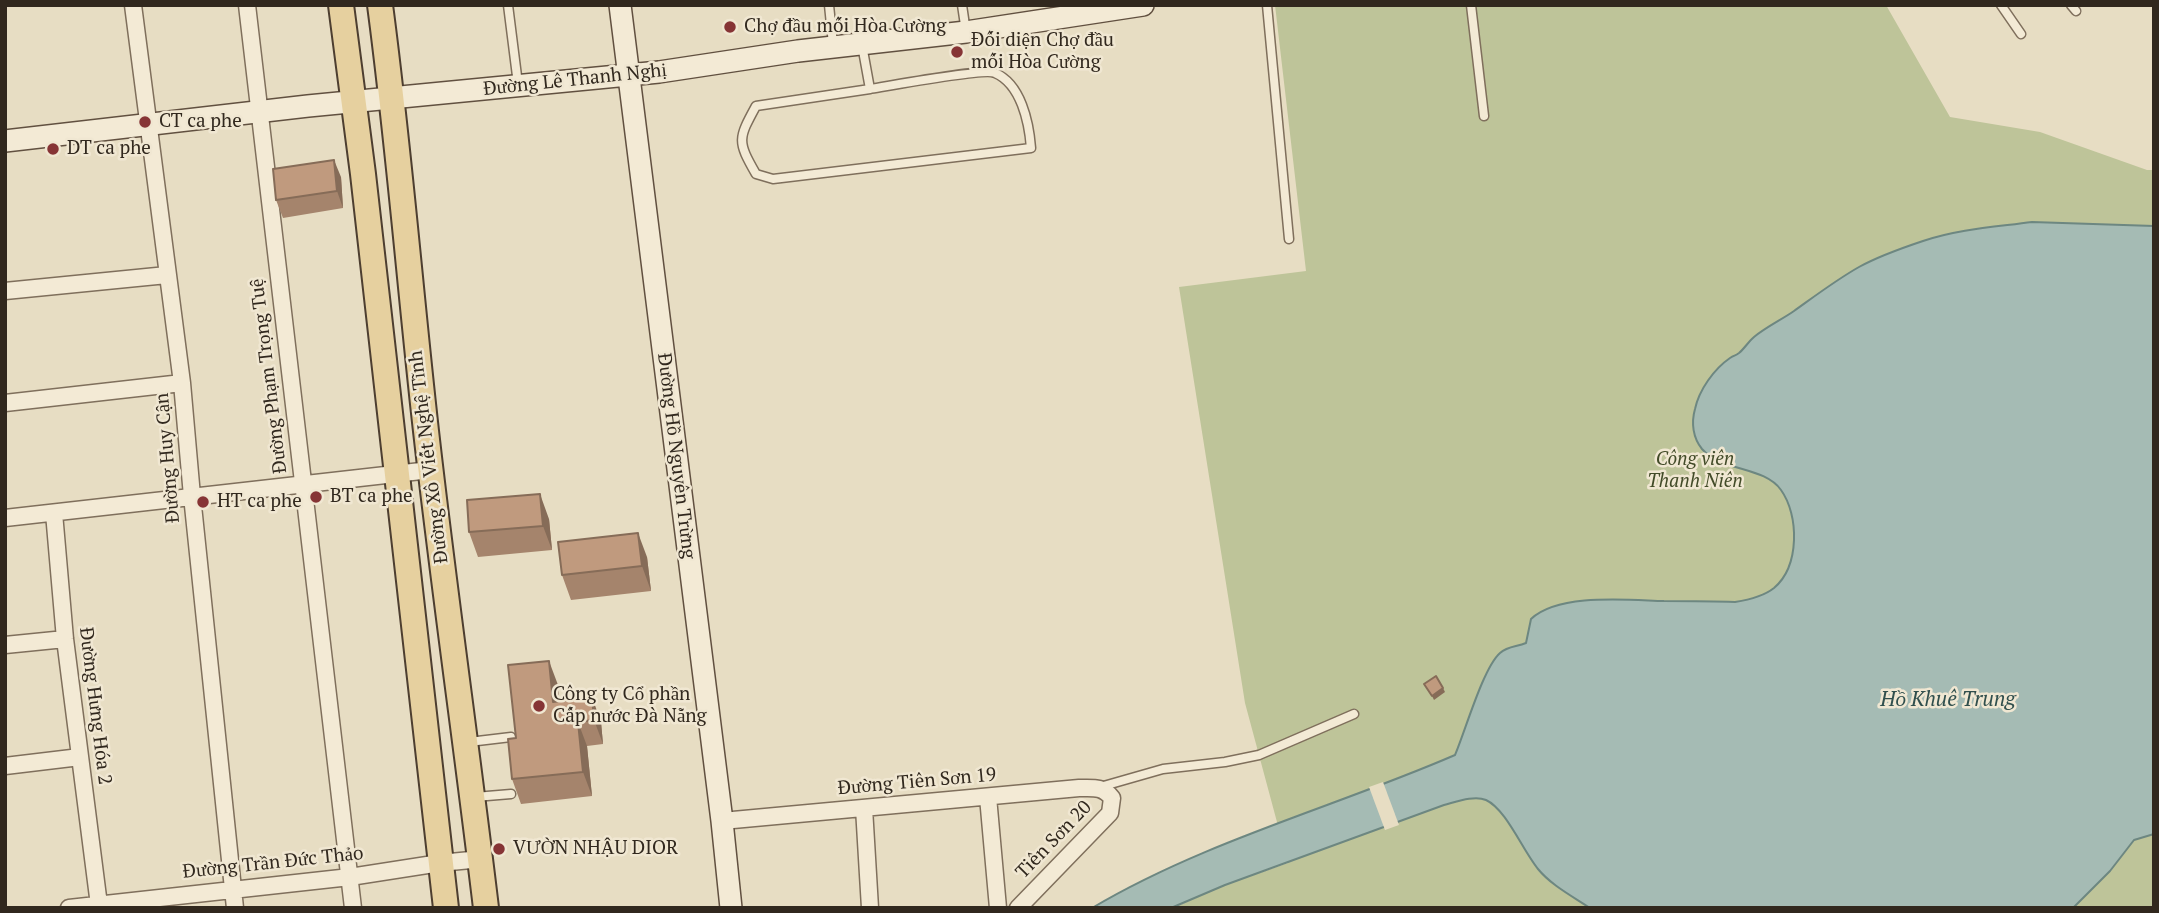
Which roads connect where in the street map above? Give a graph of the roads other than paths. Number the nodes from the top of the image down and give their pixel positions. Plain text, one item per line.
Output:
1 (133, 5) edge
2 (247, 5) edge
3 (341, 5) edge
4 (380, 5) edge
5 (508, 5) edge
6 (620, 5) edge
7 (830, 5) edge
8 (962, 5) edge
9 (1143, 5) edge
10 (1267, 5) edge
11 (1471, 5) edge
12 (2001, 5) edge
13 (1102, 8) edge
14 (966, 32) junction
15 (2021, 34) dead end
16 (862, 45) junction
17 (834, 47) junction
18 (628, 75) junction
19 (519, 87) junction
20 (870, 89) junction
21 (392, 98) junction
22 (354, 102) junction
23 (261, 113) junction
24 (1484, 116) dead end
25 (148, 125) junction
26 (5, 141) edge
27 (1289, 239) dead end
28 (167, 275) junction
29 (5, 290) edge
30 (182, 383) junction
31 (5, 402) edge
32 (430, 470) junction
33 (396, 473) junction
34 (303, 486) junction
35 (192, 496) junction
36 (54, 513) junction
37 (5, 518) edge
38 (65, 639) junction
39 (5, 645) edge
40 (1354, 714) dead end
41 (511, 737) edge
42 (465, 742) junction
43 (80, 757) junction
44 (5, 766) edge
45 (1097, 788) junction
46 (511, 794) edge
47 (988, 797) junction
48 (472, 798) junction
49 (864, 808) junction
50 (722, 821) junction
51 (481, 859) junction
52 (440, 863) junction
53 (350, 877) junction
54 (233, 889) junction
55 (99, 905) junction
56 (69, 908) edge
57 (235, 908) edge
58 (353, 908) edge
59 (446, 908) edge
60 (486, 908) edge
61 (731, 908) edge
62 (870, 908) edge
63 (998, 908) edge
64 (1018, 908) edge

1 - 25 street, Đường Huy Cận
2 - 23 street, Đường Phạm Trọng Tuệ
3 - 22 main road, Đường Xô Viết Nghệ Tĩnh
4 - 21 main road, Đường Xô Viết Nghệ Tĩnh
5 - 19 lane
6 - 18 main road, Đường Hồ Nguyên Trừng
7 - 17 lane
8 - 14 lane
9 - 13 main road, Đường Lê Thanh Nghị
10 - 27 lane
11 - 24 lane
12 - 15 lane
13 - 14 main road, Đường Lê Thanh Nghị
14 - 16 main road, Đường Lê Thanh Nghị
16 - 17 main road, Đường Lê Thanh Nghị
16 - 20 lane
17 - 18 main road, Đường Lê Thanh Nghị
18 - 19 main road, Đường Lê Thanh Nghị
18 - 50 main road, Đường Hồ Nguyên Trừng
19 - 21 main road, Đường Lê Thanh Nghị
20 - 20 lane
21 - 22 main road, Đường Lê Thanh Nghị
21 - 32 main road, Đường Xô Viết Nghệ Tĩnh
22 - 23 main road, Đường Lê Thanh Nghị
22 - 33 main road, Đường Xô Viết Nghệ Tĩnh
23 - 25 main road, Đường Lê Thanh Nghị
23 - 34 street, Đường Phạm Trọng Tuệ
25 - 26 main road, Đường Lê Thanh Nghị
25 - 28 street, Đường Huy Cận
28 - 29 street
28 - 30 street, Đường Huy Cận
30 - 31 street
30 - 35 street, Đường Huy Cận
32 - 33 street
32 - 42 main road, Đường Xô Viết Nghệ Tĩnh
33 - 34 street
33 - 52 main road, Đường Xô Viết Nghệ Tĩnh
34 - 35 street
34 - 53 street, Đường Phạm Trọng Tuệ
35 - 36 street
35 - 54 street, Đường Huy Cận
36 - 37 street
36 - 38 street, Đường Hưng Hóa 2
38 - 39 street
38 - 43 street, Đường Hưng Hóa 2
40 - 45 lane
41 - 42 lane
42 - 48 main road, Đường Xô Viết Nghệ Tĩnh
43 - 44 street
43 - 55 street, Đường Hưng Hóa 2
45 - 47 street, Đường Tiên Sơn 19
45 - 64 street, Tiên Sơn 20
46 - 48 lane
47 - 49 street, Đường Tiên Sơn 19
47 - 63 street
48 - 51 main road, Đường Xô Viết Nghệ Tĩnh
49 - 50 street, Đường Tiên Sơn 19
49 - 62 street
50 - 61 main road, Đường Hồ Nguyên Trừng
51 - 52 street, Đường Trần Đức Thảo
51 - 60 main road, Đường Xô Viết Nghệ Tĩnh
52 - 53 street, Đường Trần Đức Thảo
52 - 59 main road, Đường Xô Viết Nghệ Tĩnh
53 - 54 street, Đường Trần Đức Thảo
53 - 58 street, Đường Phạm Trọng Tuệ
54 - 55 street, Đường Trần Đức Thảo
54 - 57 street, Đường Huy Cận
55 - 56 street, Đường Trần Đức Thảo

